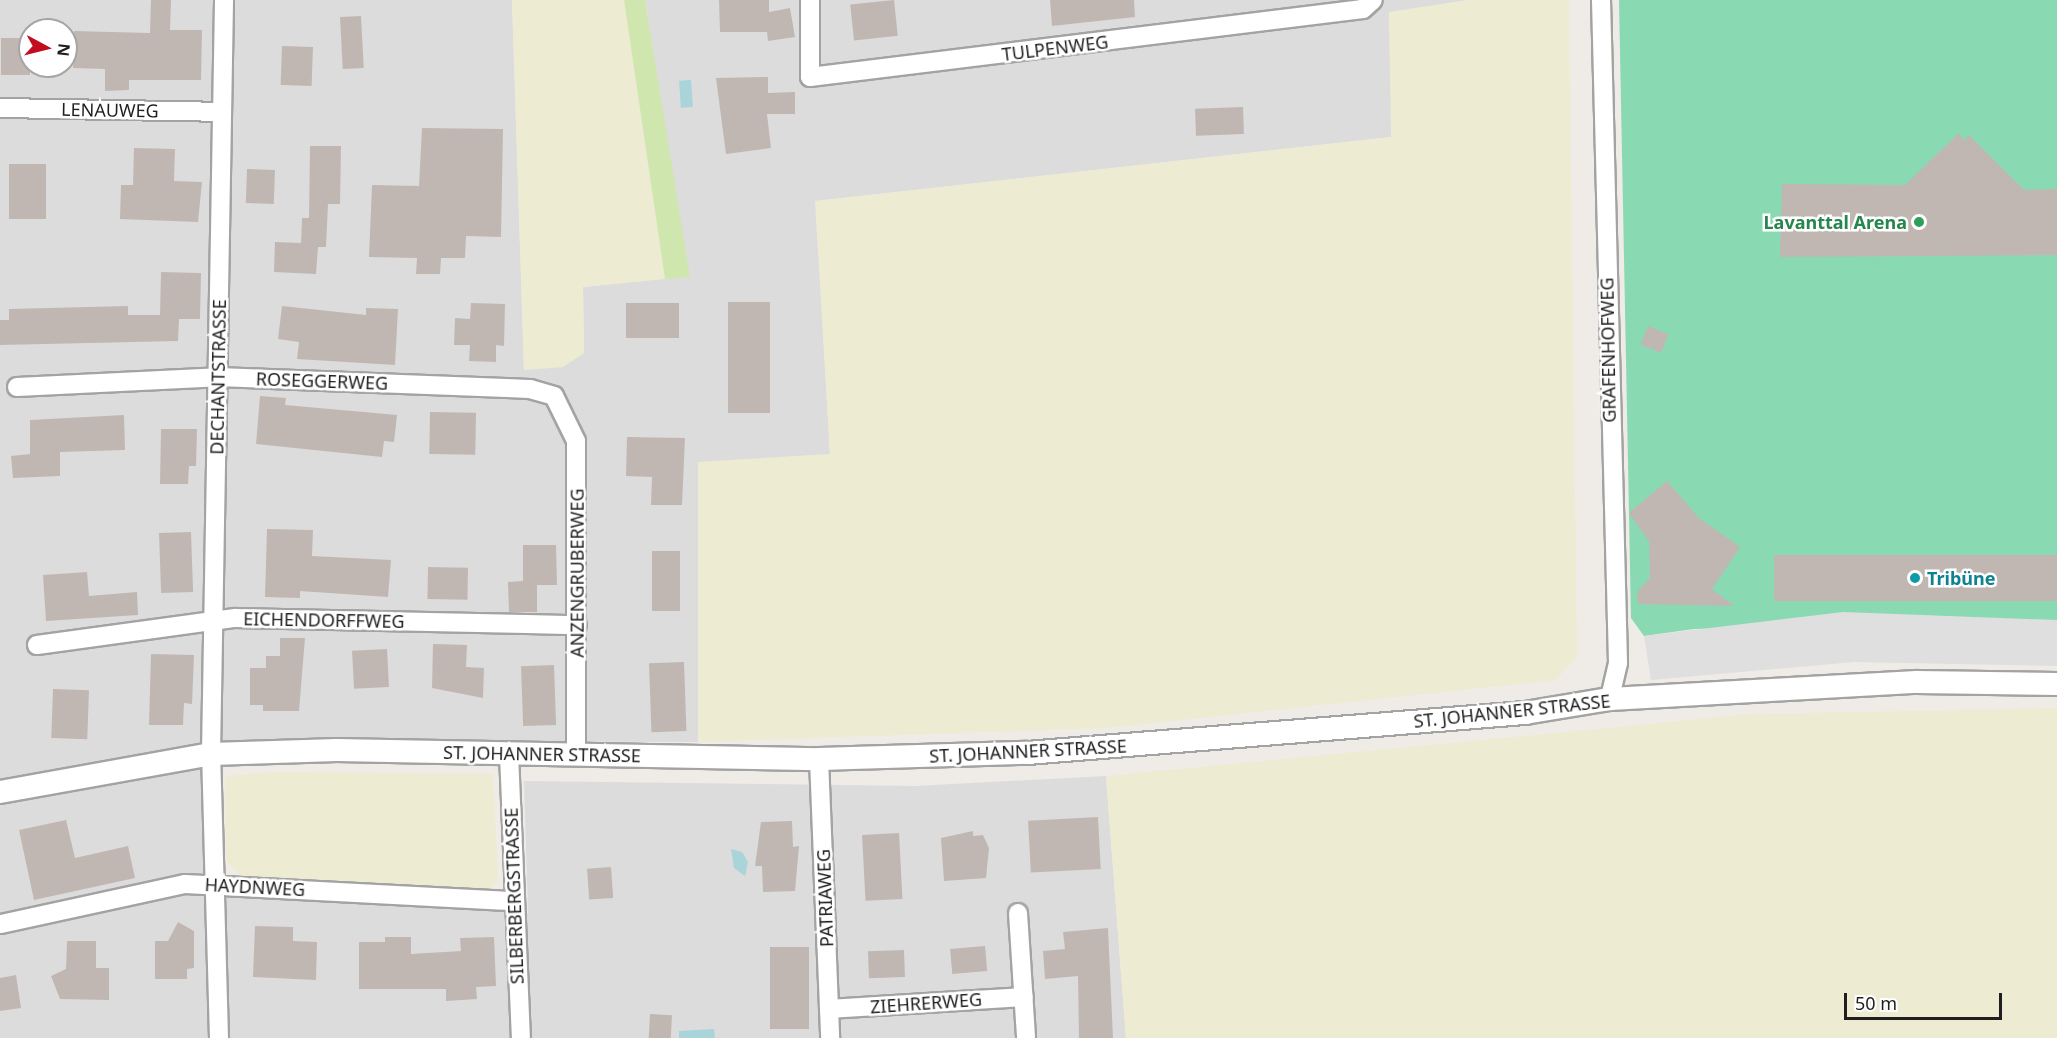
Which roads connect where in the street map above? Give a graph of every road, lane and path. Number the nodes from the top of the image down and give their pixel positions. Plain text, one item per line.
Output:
1 (224, 0) edge
2 (810, 0) edge
3 (1373, 0) edge
4 (1601, 0) edge
5 (0, 108) edge
6 (221, 112) junction
7 (218, 376) junction
8 (17, 387) dead end
9 (554, 396) joint
10 (214, 623) junction
11 (577, 625) junction
12 (38, 645) dead end
13 (2057, 684) edge
14 (1610, 699) junction
15 (211, 754) junction
16 (509, 754) junction
17 (576, 756) junction
18 (819, 759) junction
19 (0, 792) edge
20 (218, 885) junction
21 (514, 901) junction
22 (1018, 913) dead end
23 (1, 924) edge
24 (1024, 997) junction
25 (829, 1009) junction
26 (219, 1038) edge
27 (520, 1038) edge
28 (830, 1038) edge
29 (1026, 1038) edge

1 - 6 street, DECHANTSTRASSE
2 - 3 street, TULPENWEG
4 - 14 street, GRAFENHOFWEG
5 - 6 street, LENAUWEG
6 - 7 street, DECHANTSTRASSE
7 - 8 street, ROSEGGERWEG
7 - 9 street, ROSEGGERWEG
7 - 10 street, DECHANTSTRASSE
9 - 11 street, ANZENGRUBERWEG
10 - 11 street, EICHENDORFFWEG
10 - 12 street, EICHENDORFFWEG
10 - 15 street, DECHANTSTRASSE
11 - 17 street, ANZENGRUBERWEG
13 - 14 street, ST. JOHANNER STRASSE
14 - 18 street, ST. JOHANNER STRASSE
15 - 16 street, ST. JOHANNER STRASSE
15 - 19 street, ST. JOHANNER STRASSE
15 - 20 street, DECHANTSTRASSE
16 - 17 street, ST. JOHANNER STRASSE
16 - 21 street, SILBERBERGSTRASSE
17 - 18 street, ST. JOHANNER STRASSE
18 - 25 street, PATRIAWEG
20 - 21 street, HAYDNWEG
20 - 23 street, HAYDNWEG
20 - 26 street, DECHANTSTRASSE
21 - 27 street, SILBERBERGSTRASSE
22 - 24 street
24 - 25 street, ZIEHRERWEG
24 - 29 street
25 - 28 street, PATRIAWEG

